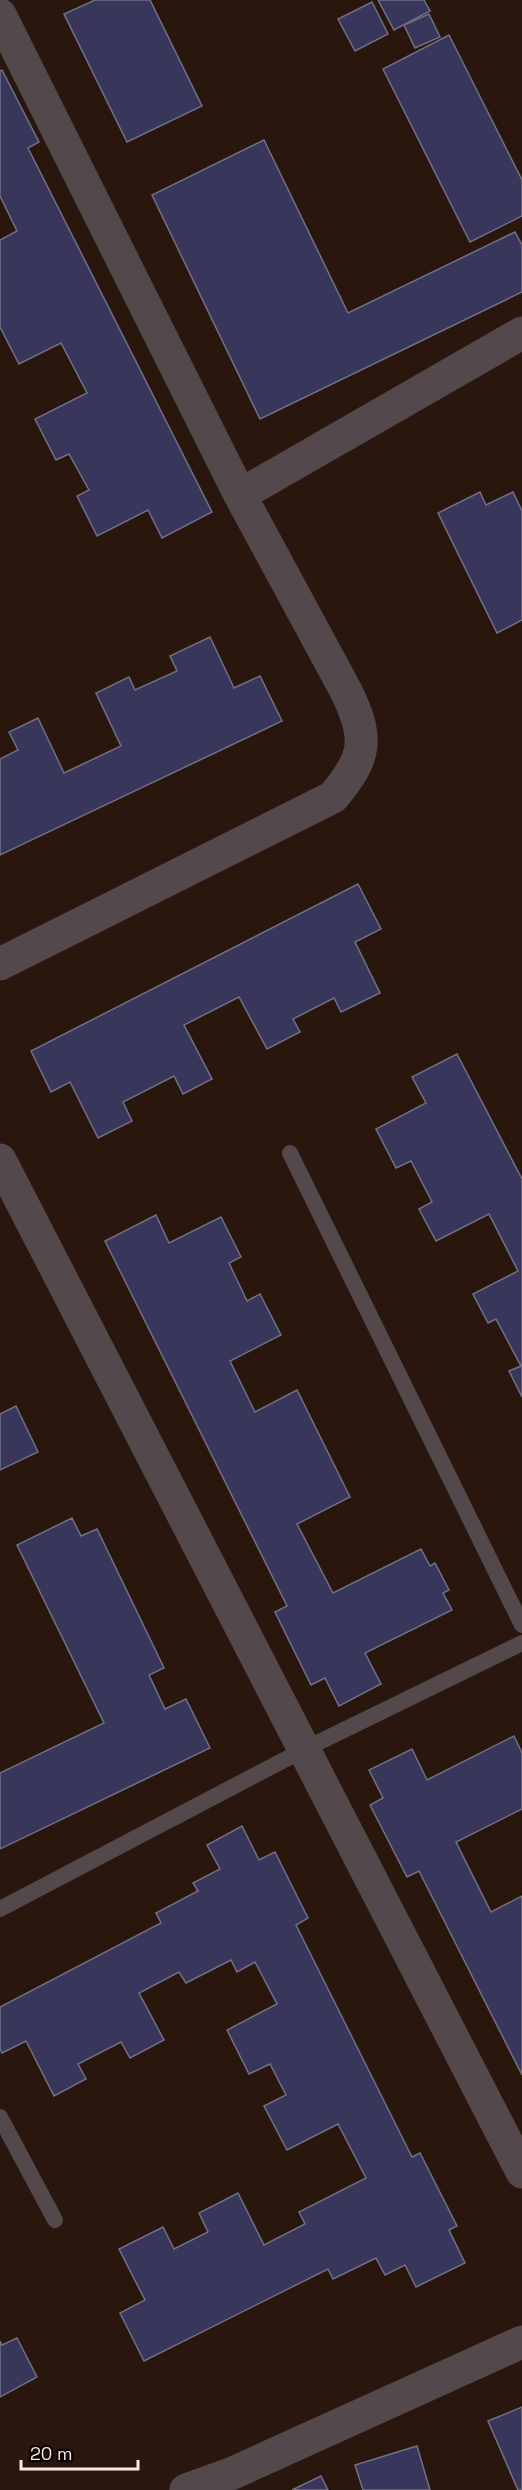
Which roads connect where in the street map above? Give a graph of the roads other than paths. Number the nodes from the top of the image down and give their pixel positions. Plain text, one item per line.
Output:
1 (0, 15) edge
2 (522, 333) edge
3 (240, 495) junction
4 (0, 964) edge
5 (290, 1153) dead end
6 (0, 1160) edge
7 (522, 1625) edge
8 (522, 1643) edge
9 (305, 1749) junction
10 (0, 1909) edge
11 (0, 2117) edge
12 (522, 2172) edge
13 (56, 2220) dead end
14 (522, 2342) edge
15 (237, 2481) edge
16 (186, 2490) edge

1 - 3 street
2 - 3 street
3 - 4 street
5 - 7 lane
6 - 9 street
8 - 9 lane
9 - 10 lane
9 - 12 street
11 - 13 lane
14 - 15 street
15 - 16 street

